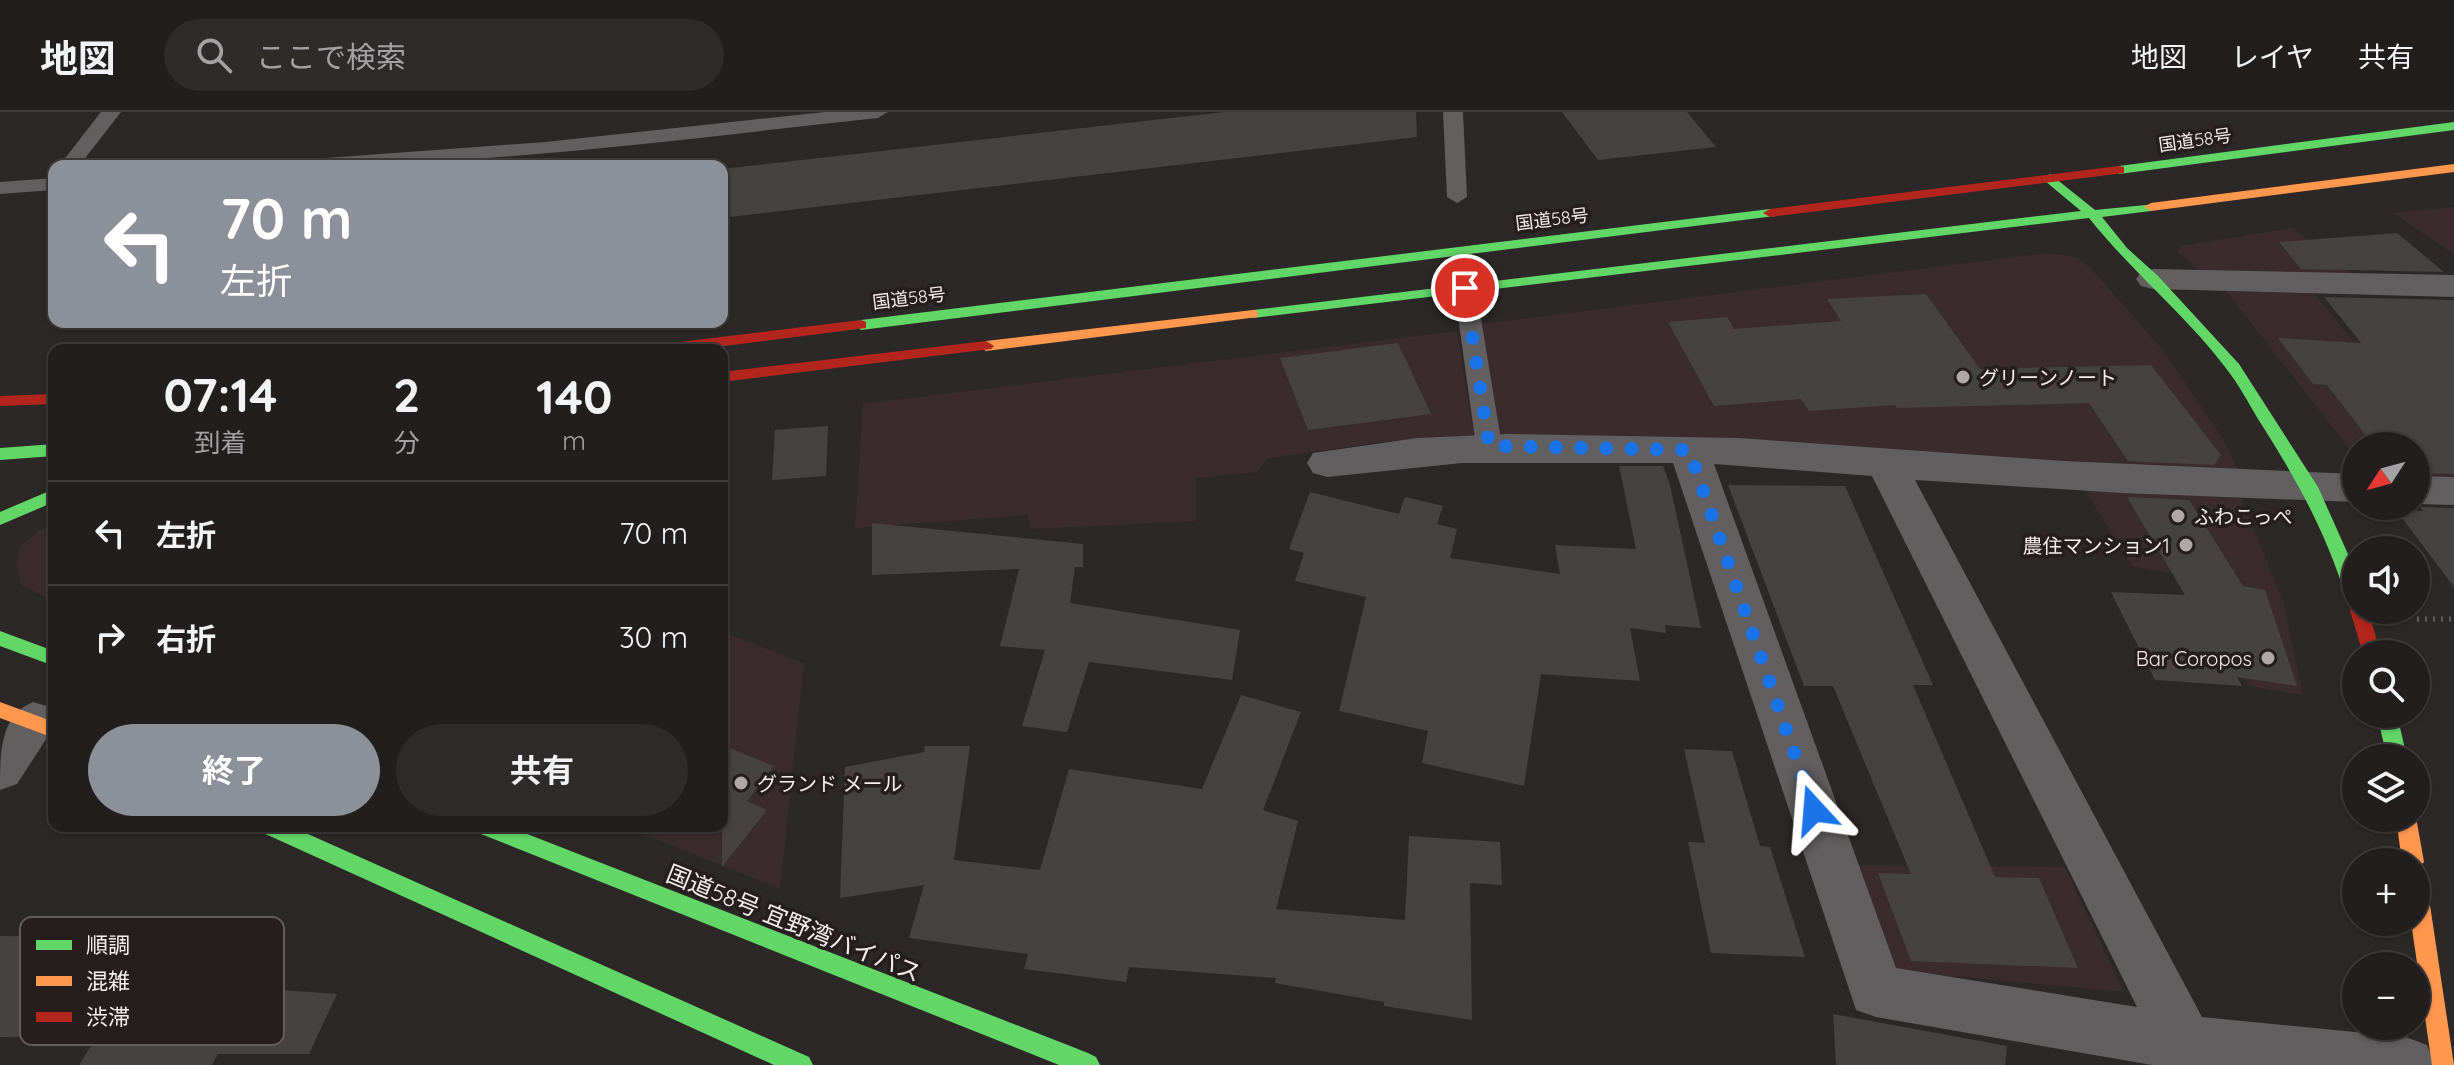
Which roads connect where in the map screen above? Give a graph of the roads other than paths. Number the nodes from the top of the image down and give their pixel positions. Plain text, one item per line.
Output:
1 (111, 112) edge
2 (878, 112) edge
3 (1453, 112) edge
4 (2454, 126) edge
5 (74, 160) edge
6 (381, 160) edge
7 (2451, 170) edge
8 (2050, 178) junction
9 (48, 184) edge
10 (0, 188) edge
11 (1457, 197) dead end
12 (2093, 215) junction
13 (2153, 279) junction
14 (2454, 286) edge
15 (1465, 288) junction
16 (704, 344) edge
17 (728, 376) edge
18 (48, 399) edge
19 (0, 401) edge
20 (1489, 446) junction
21 (48, 450) edge
22 (1689, 450) junction
23 (0, 454) edge
24 (1327, 463) dead end
25 (1886, 464) junction
26 (2310, 487) junction
27 (2342, 488) edge
28 (2430, 490) edge
29 (2454, 491) edge
30 (48, 498) edge
31 (0, 519) edge
32 (2342, 558) edge
33 (0, 627) edge
34 (0, 638) edge
35 (48, 656) edge
36 (48, 657) edge
37 (29, 720) edge
38 (0, 769) edge
39 (281, 832) edge
40 (498, 832) edge
41 (2424, 936) edge
42 (2185, 1043) junction
43 (801, 1065) edge
44 (1088, 1065) edge
45 (2406, 1065) edge
46 (2444, 1065) edge

1 - 5 lane
2 - 6 lane
3 - 11 lane
4 - 8 main road, 国道58号
7 - 12 main road
8 - 12 main road
8 - 16 main road, 国道58号
9 - 10 lane
12 - 13 main road
12 - 15 main road
13 - 14 street
13 - 26 main road
15 - 17 main road
15 - 20 lane
18 - 19 main road
20 - 22 street
20 - 24 street
21 - 23 main road
22 - 25 street
22 - 42 street
25 - 26 street
25 - 42 street
26 - 27 street
26 - 32 main road
28 - 29 street
30 - 31 main road
33 - 35 main road
34 - 36 main road
37 - 38 street
39 - 43 main road
40 - 44 main road, 国道58号 宜野湾バイパス
41 - 46 main road
42 - 45 street

